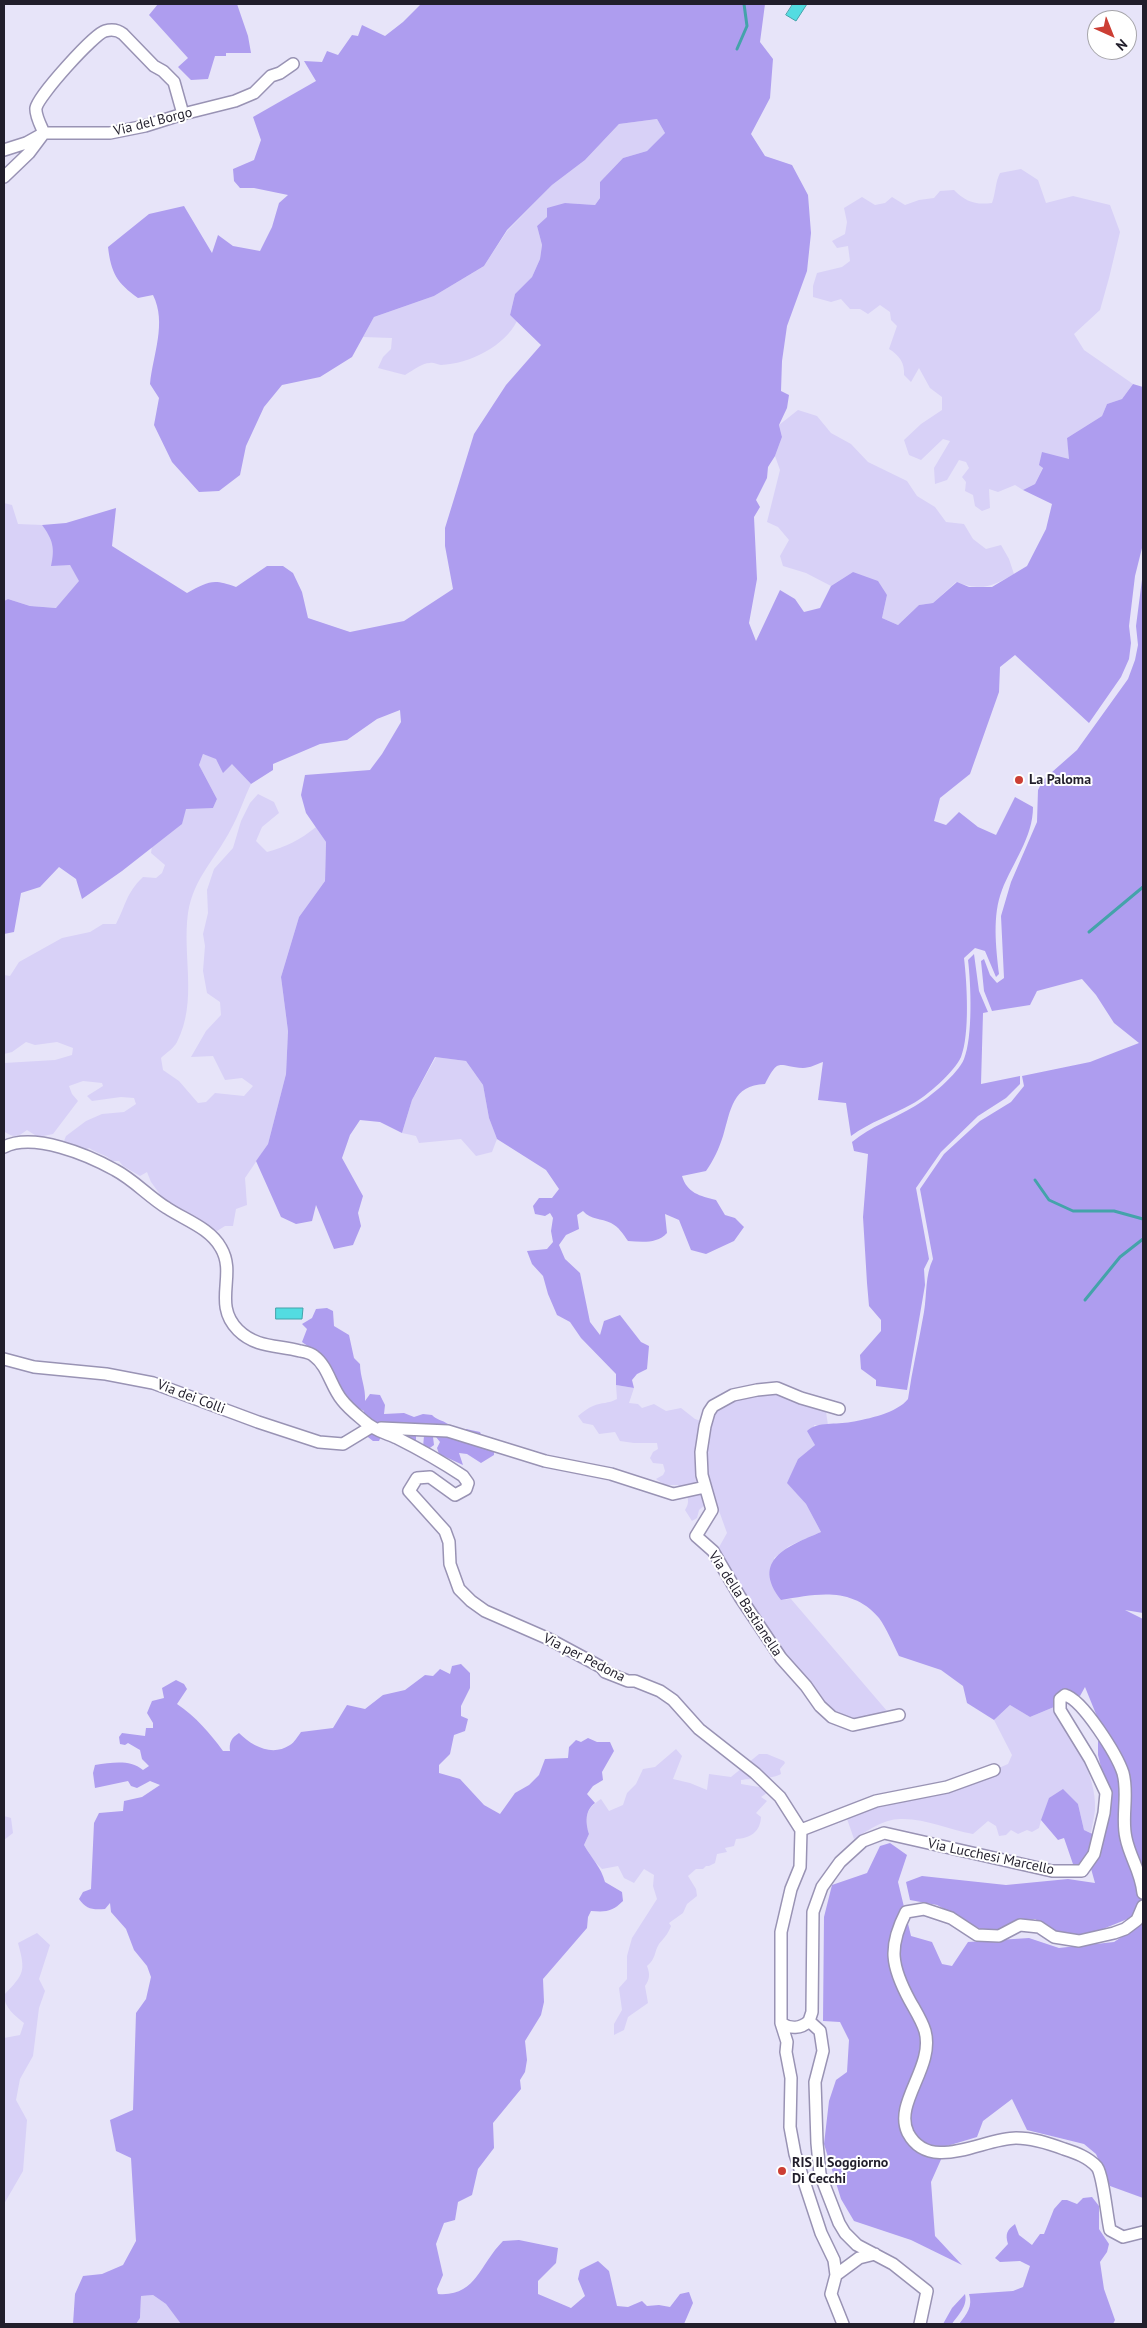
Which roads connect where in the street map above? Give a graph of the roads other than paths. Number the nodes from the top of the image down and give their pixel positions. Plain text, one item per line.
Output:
1 (293, 64) dead end
2 (183, 114) junction
3 (44, 133) junction
4 (4, 150) edge
5 (4, 176) edge
6 (4, 1147) edge
7 (4, 1360) edge
8 (839, 1409) dead end
9 (371, 1427) junction
10 (705, 1487) junction
11 (899, 1715) dead end
12 (994, 1770) dead end
13 (801, 1830) junction
14 (1143, 1893) edge
15 (1143, 1906) edge
16 (808, 2022) junction
17 (781, 2023) junction
18 (1143, 2232) edge
19 (875, 2254) junction
20 (836, 2275) junction
21 (843, 2324) edge
22 (920, 2324) edge

1 - 2 street, Via del Borgo
2 - 3 street, Via del Borgo
2 - 3 street
3 - 4 street, Via del Borgo
3 - 5 street
6 - 9 street
7 - 9 street, Via dei Colli
8 - 10 street
9 - 10 street
9 - 13 street, Via per Pedona
10 - 11 street, Via della Bastianella
12 - 13 street
13 - 17 street
14 - 16 street, Via Lucchesi Marcello
15 - 18 street
16 - 17 street
16 - 19 street
17 - 20 street
19 - 20 street
19 - 22 street
20 - 21 street

